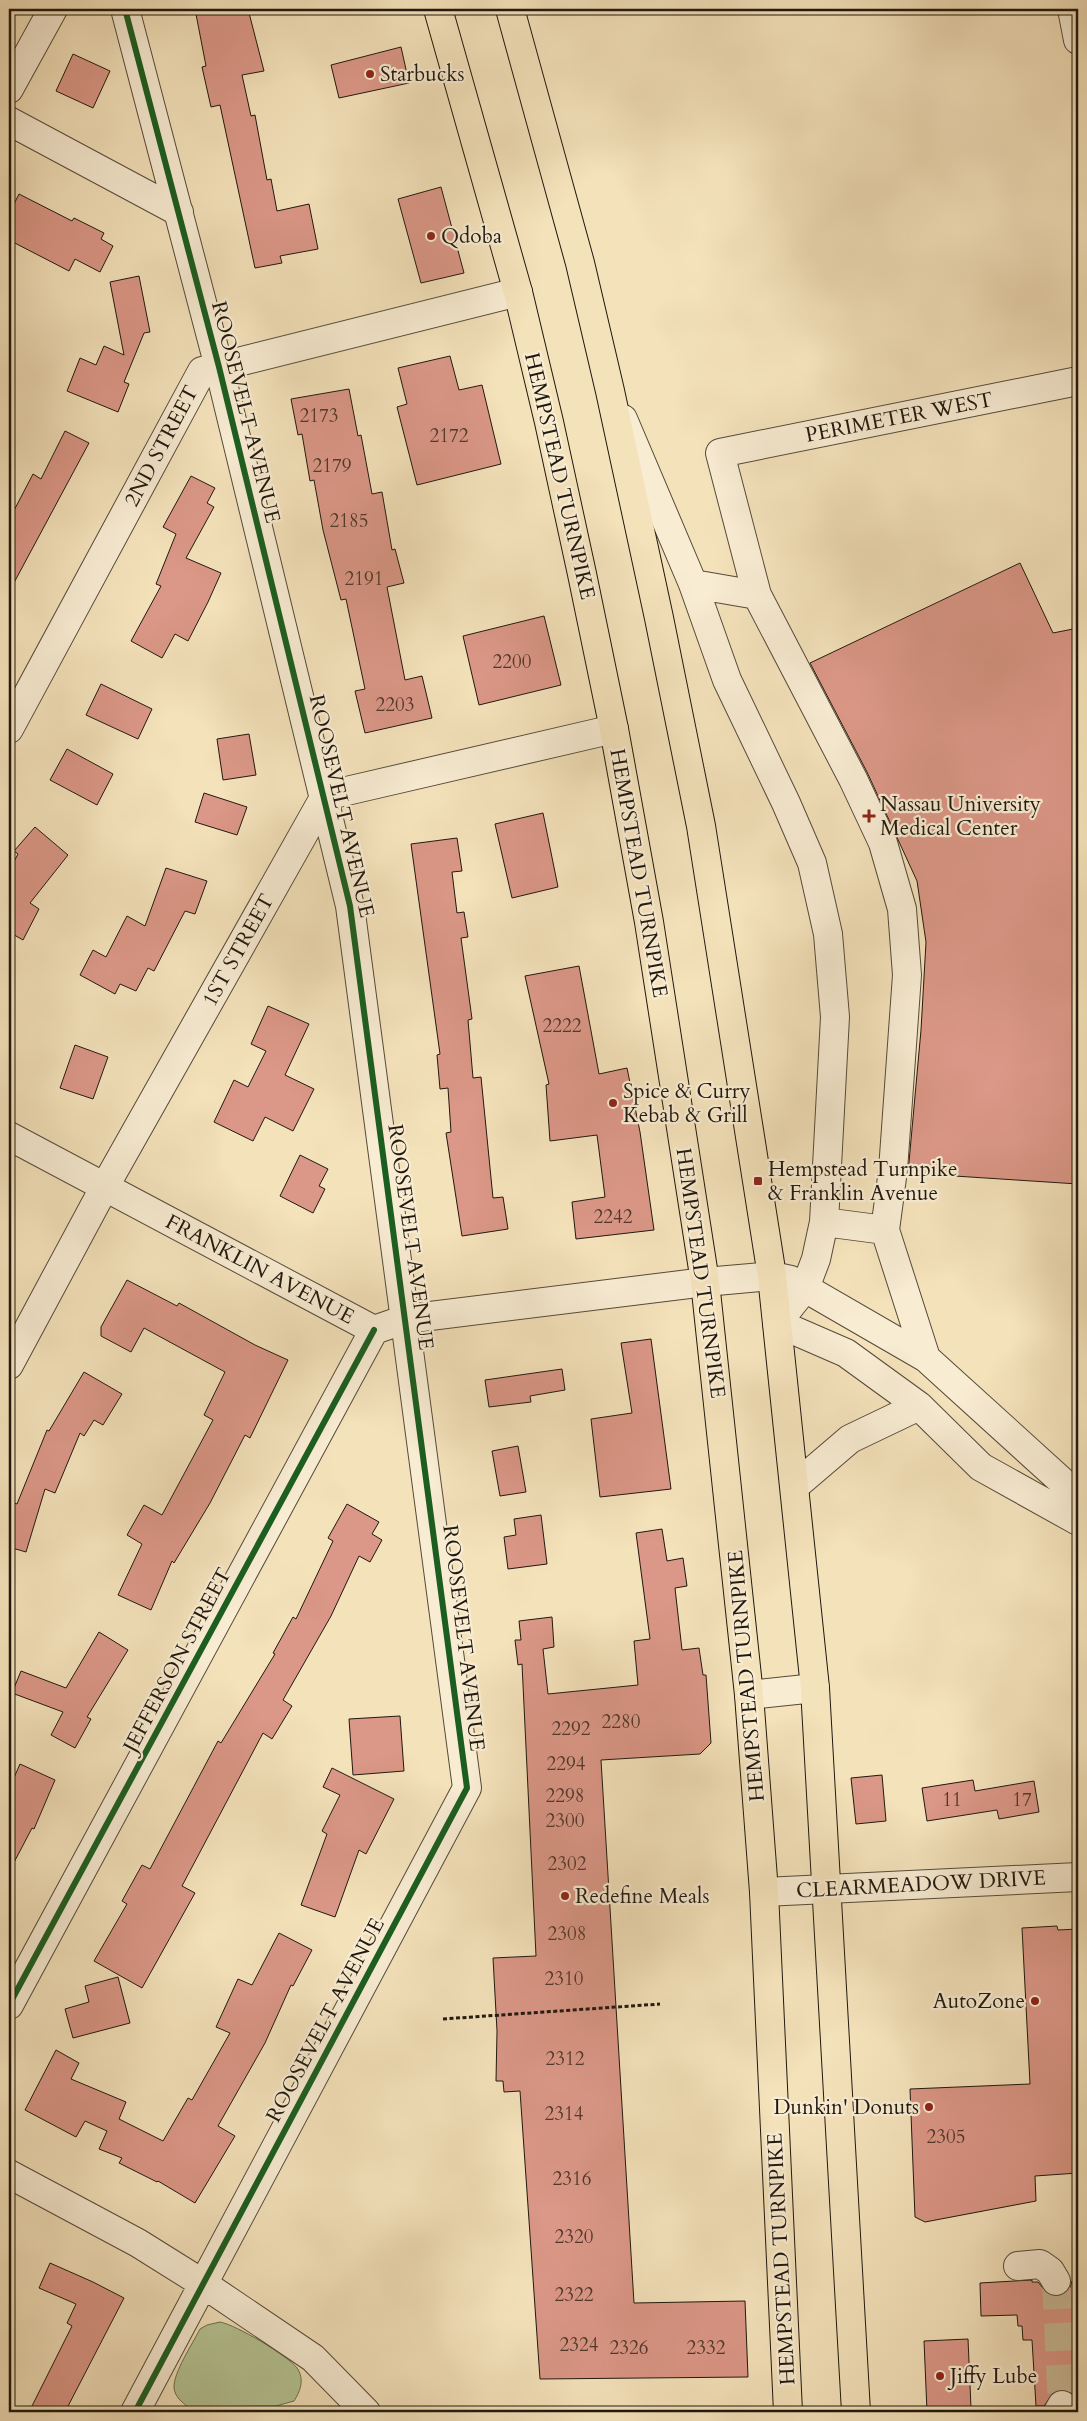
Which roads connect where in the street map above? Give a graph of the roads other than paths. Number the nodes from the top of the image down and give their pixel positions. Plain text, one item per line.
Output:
1 (53, 9) edge
2 (125, 9) edge
3 (438, 9) edge
4 (510, 9) edge
5 (1072, 9) edge
6 (1078, 40) edge
7 (9, 89) edge
8 (9, 121) edge
9 (178, 212) junction
10 (518, 292) junction
11 (219, 367) junction
12 (1078, 381) edge
13 (610, 390) junction
14 (693, 584) junction
15 (757, 595) junction
16 (9, 729) edge
17 (614, 729) junction
18 (325, 796) junction
19 (9, 1136) edge
20 (104, 1188) junction
21 (824, 1222) junction
22 (885, 1230) junction
23 (772, 1276) junction
24 (705, 1282) junction
25 (805, 1288) junction
26 (406, 1319) junction
27 (777, 1323) junction
28 (374, 1330) junction
29 (926, 1358) junction
30 (9, 1365) edge
31 (919, 1406) junction
32 (1045, 1467) junction
33 (795, 1486) junction
34 (1078, 1491) edge
35 (1025, 1492) junction
36 (1078, 1521) edge
37 (815, 1688) junction
38 (749, 1695) junction
39 (1078, 1877) edge
40 (828, 1889) junction
41 (764, 1892) junction
42 (9, 2005) edge
43 (9, 2174) edge
44 (1018, 2266) dead end
45 (1056, 2281) tunnel mouth
46 (202, 2283) junction
47 (134, 2412) edge
48 (366, 2412) edge
49 (788, 2412) edge
50 (856, 2412) edge

1 - 7 street
2 - 9 street, ROOSEVELT AVENUE
3 - 10 main road, HEMPSTEAD TURNPIKE
4 - 13 main road
5 - 6 street
8 - 9 street
9 - 11 street, ROOSEVELT AVENUE
10 - 11 street, 2ND STREET
10 - 17 main road, HEMPSTEAD TURNPIKE
11 - 16 street, 2ND STREET
11 - 18 street, ROOSEVELT AVENUE
12 - 15 street, PERIMETER WEST
13 - 14 street
13 - 23 main road
14 - 15 street
14 - 21 street
15 - 22 street
17 - 18 street
17 - 24 main road, HEMPSTEAD TURNPIKE
18 - 20 street, 1ST STREET
18 - 26 street, ROOSEVELT AVENUE
19 - 20 street, FRANKLIN AVENUE
20 - 28 street, FRANKLIN AVENUE
20 - 30 street, 1ST STREET
21 - 22 street
21 - 25 street
22 - 29 street
23 - 24 street, FRANKLIN AVENUE
23 - 25 street
23 - 27 main road
24 - 26 street, FRANKLIN AVENUE
24 - 38 main road, HEMPSTEAD TURNPIKE
25 - 27 street
25 - 29 street
26 - 28 street, FRANKLIN AVENUE
26 - 46 street, ROOSEVELT AVENUE
27 - 31 street
27 - 33 main road
28 - 42 street, JEFFERSON STREET
29 - 32 street
31 - 33 street
31 - 35 street
32 - 34 street
32 - 35 street
33 - 37 main road
35 - 36 street
37 - 38 street
37 - 40 main road
38 - 41 main road, HEMPSTEAD TURNPIKE
39 - 40 street, CLEARMEADOW DRIVE
40 - 41 street, CLEARMEADOW DRIVE
40 - 50 main road
41 - 49 main road, HEMPSTEAD TURNPIKE
43 - 46 street
44 - 45 street
46 - 47 street, ROOSEVELT AVENUE
46 - 48 street

